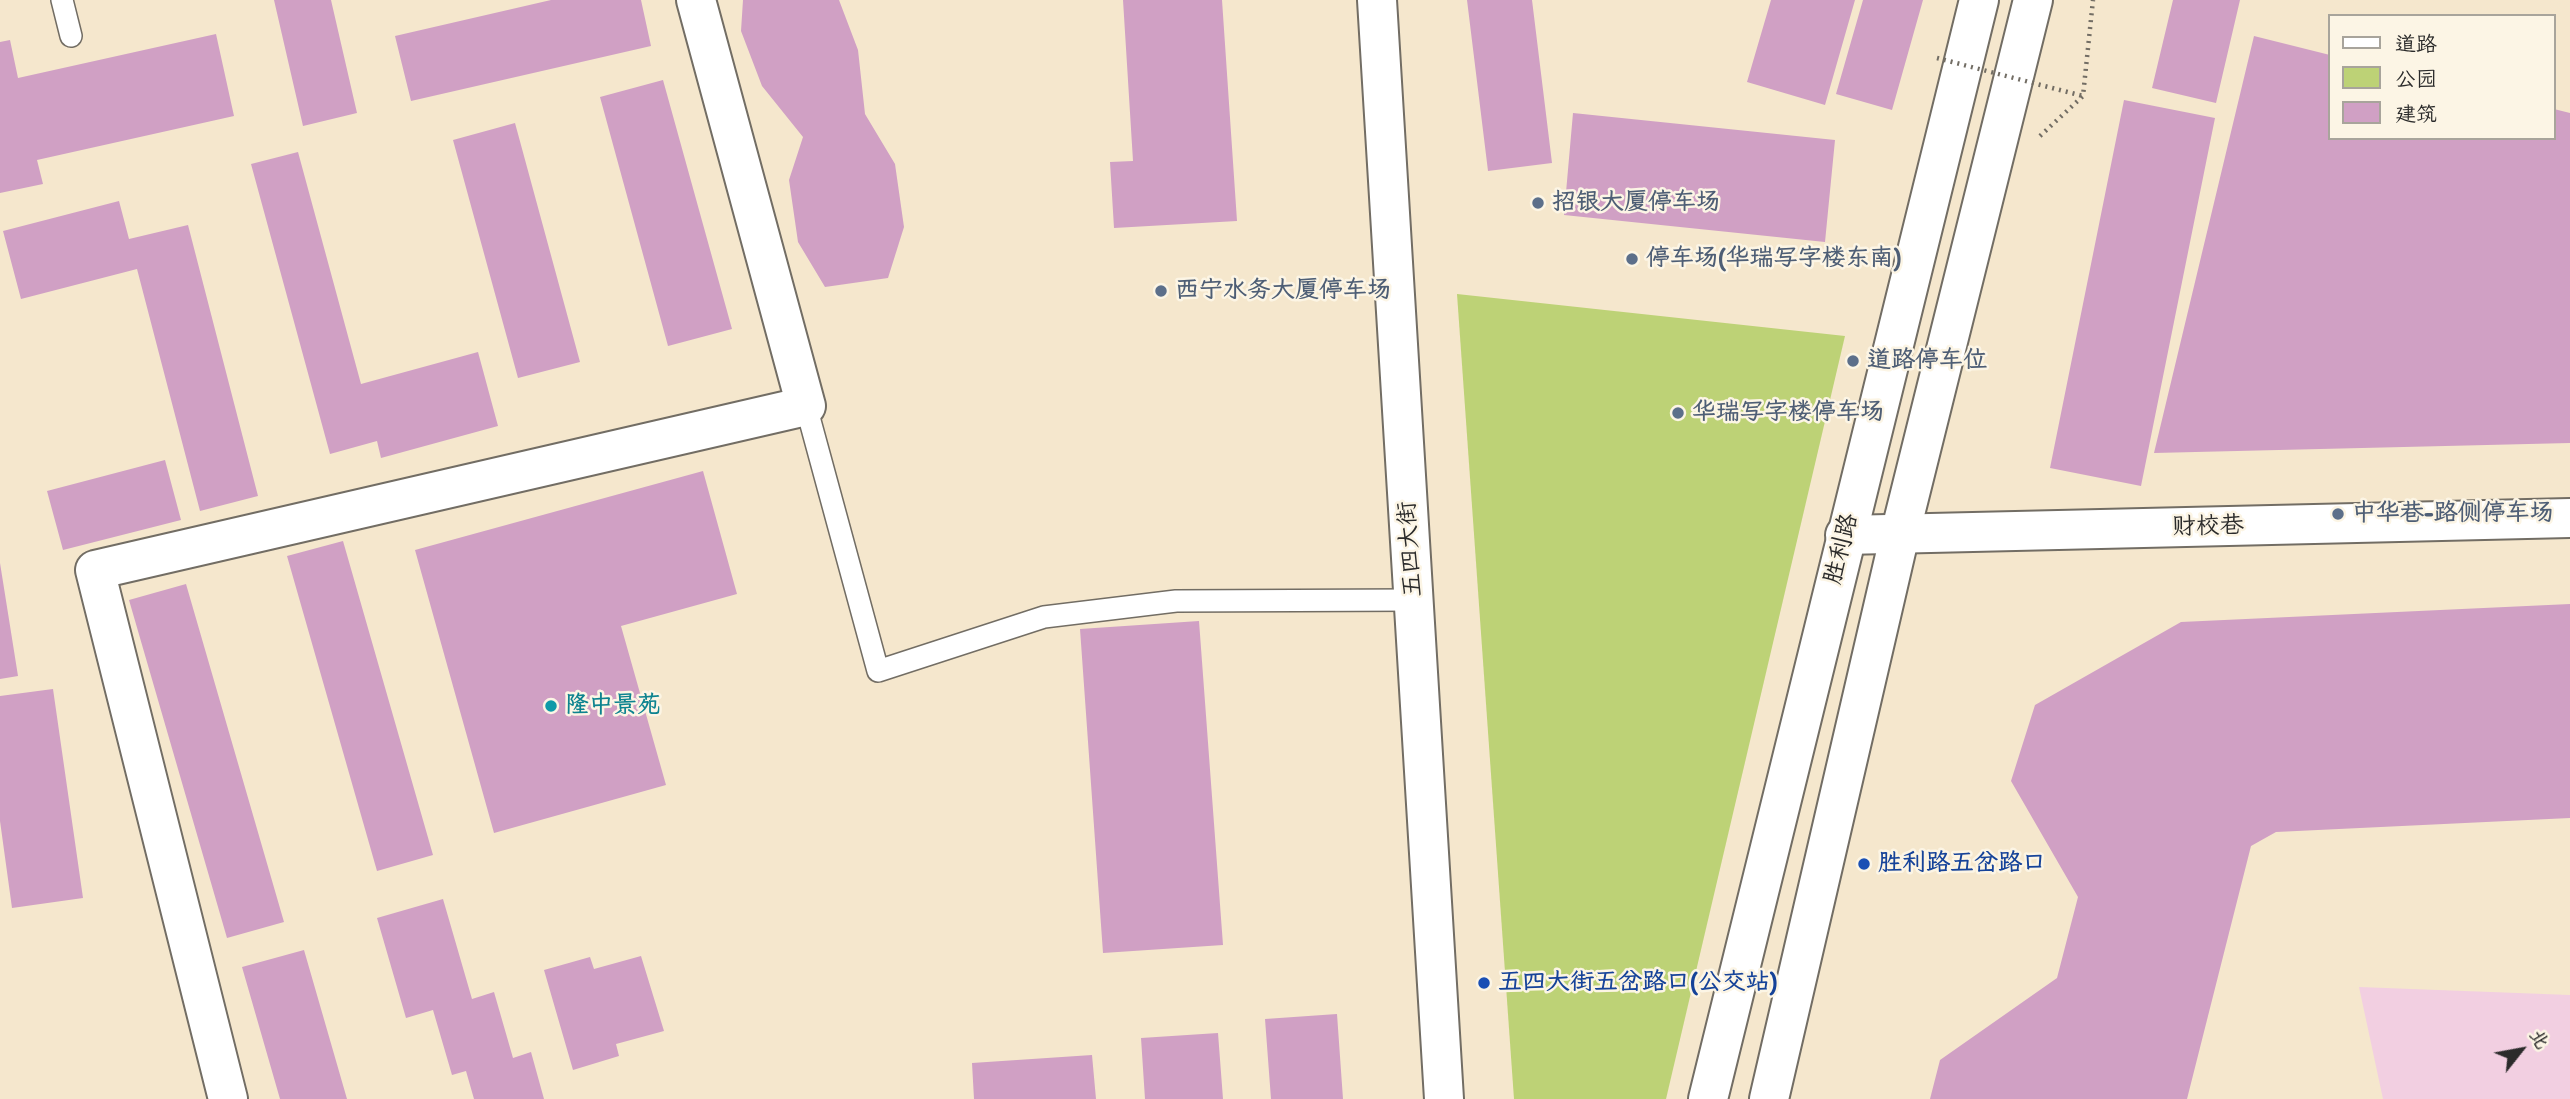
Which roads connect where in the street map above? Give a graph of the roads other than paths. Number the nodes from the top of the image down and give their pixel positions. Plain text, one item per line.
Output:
1 (62, 0) edge
2 (696, 0) edge
3 (1377, 0) edge
4 (1979, 0) edge
5 (2033, 0) edge
6 (71, 36) dead end
7 (806, 406) junction
8 (2570, 518) edge
9 (1900, 534) junction
10 (1845, 535) junction
11 (1414, 600) junction
12 (229, 1099) edge
13 (1444, 1099) edge
14 (1708, 1099) edge
15 (1769, 1099) edge

1 - 6 lane
2 - 7 main road
3 - 11 main road, 五四大街
4 - 10 main road, 胜利路
5 - 9 main road
7 - 11 lane
7 - 12 main road
8 - 9 main road, 财校巷
9 - 10 main road, 财校巷
9 - 15 main road
10 - 14 main road, 胜利路
11 - 13 main road, 五四大街

